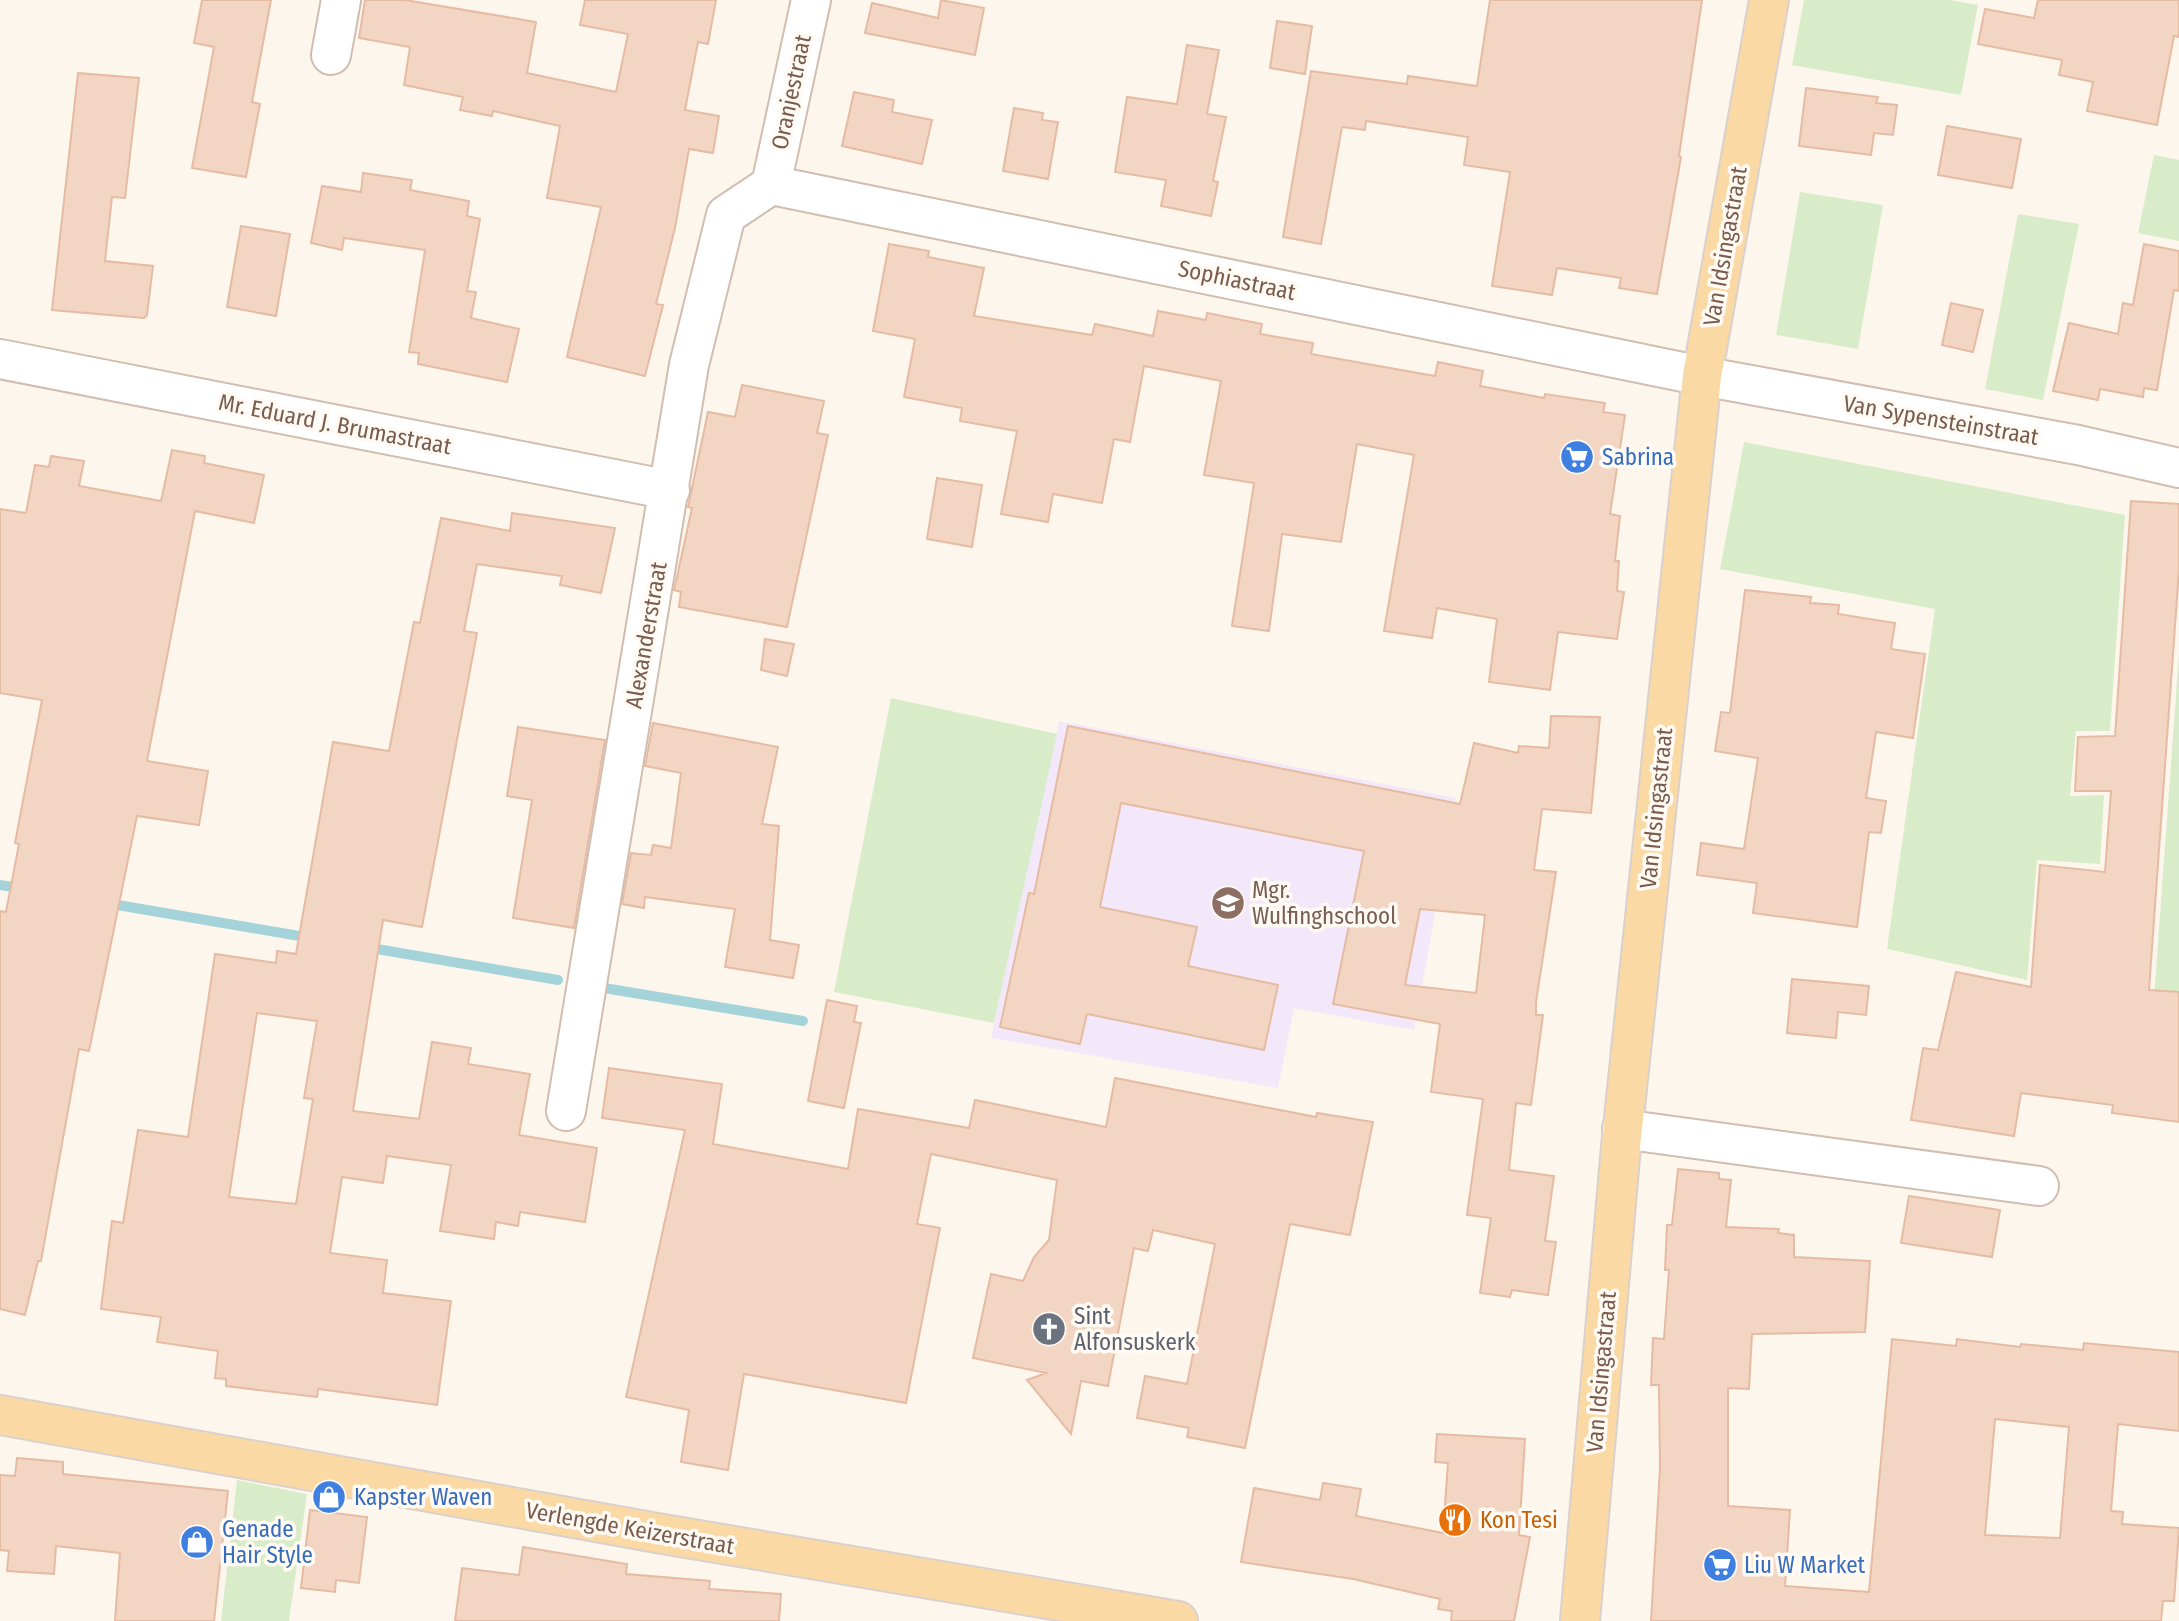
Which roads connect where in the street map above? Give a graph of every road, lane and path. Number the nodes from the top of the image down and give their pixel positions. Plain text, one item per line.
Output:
1 (341, 0) edge
2 (811, 0) edge
3 (1769, 0) edge
4 (331, 55) dead end
5 (771, 185) junction
6 (0, 359) edge
7 (1702, 376) junction
8 (2179, 468) edge
9 (670, 490) junction
10 (566, 1111) dead end
11 (1622, 1129) junction
12 (2039, 1186) dead end
13 (0, 1415) edge
14 (1178, 1621) edge
15 (1580, 1621) edge

1 - 4 street
2 - 5 street, Oranjestraat
3 - 7 main road, Van Idsingastraat
5 - 7 street, Sophiastraat
5 - 9 street, Alexanderstraat
6 - 9 street, Mr. Eduard J. Brumastraat
7 - 8 street, Van Sypensteinstraat
7 - 11 main road, Van Idsingastraat
9 - 10 street, Alexanderstraat
11 - 12 street
11 - 15 main road, Van Idsingastraat
13 - 14 main road, Verlengde Keizerstraat

